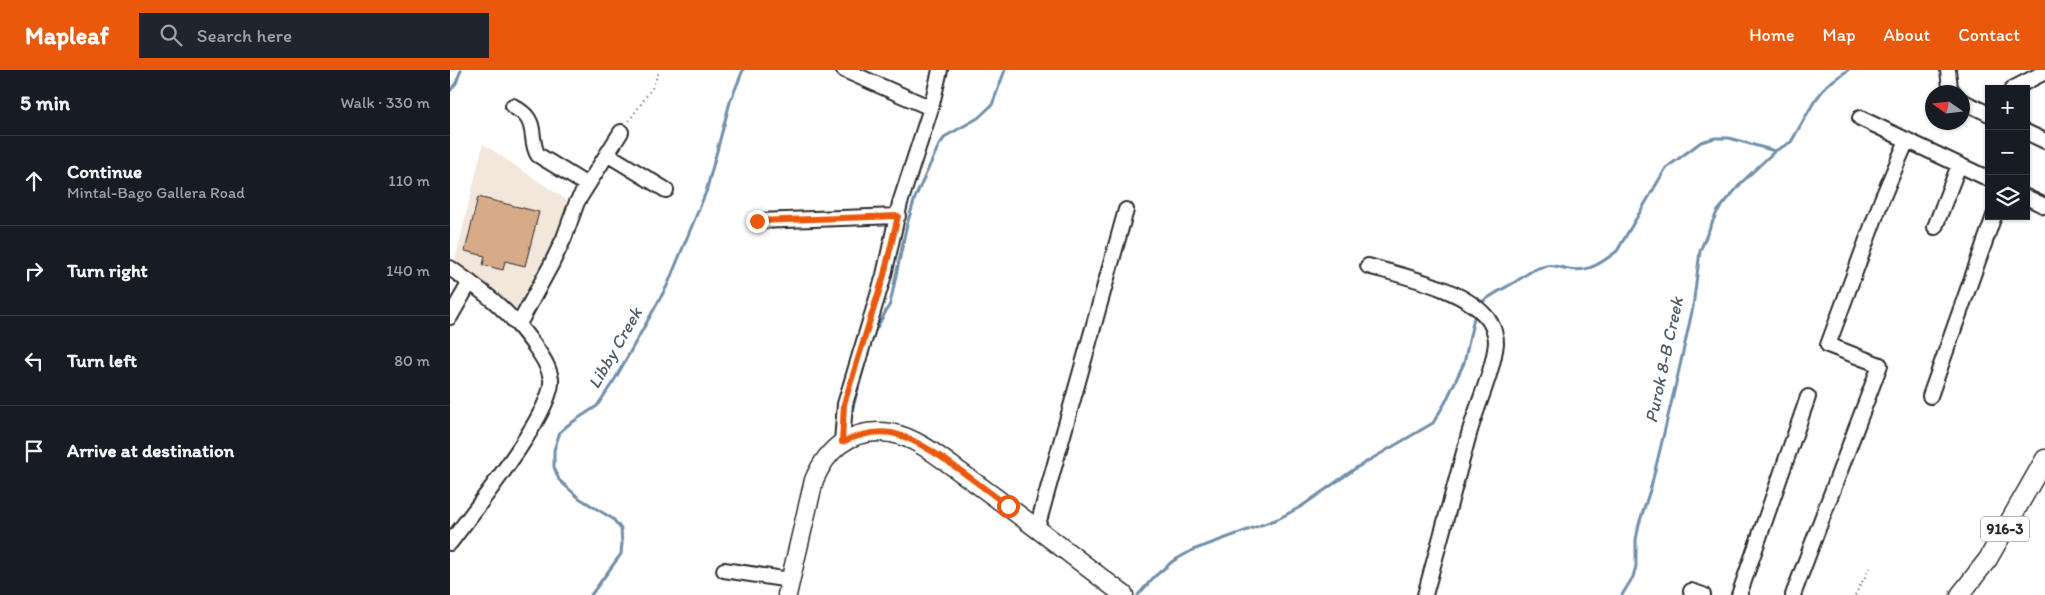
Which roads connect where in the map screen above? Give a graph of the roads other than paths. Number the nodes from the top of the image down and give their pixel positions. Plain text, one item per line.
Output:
1 (844, 70) edge
2 (940, 70) edge
3 (1948, 70) edge
4 (2045, 72) edge
5 (1950, 85) edge
6 (2020, 85) edge
7 (1985, 103) edge
8 (1970, 105) edge
9 (513, 106) dead end
10 (931, 108) junction
11 (1975, 108) junction
12 (1985, 112) edge
13 (1860, 118) dead end
14 (621, 132) road end
15 (2030, 134) edge
16 (1907, 140) junction
17 (2045, 141) edge
18 (607, 154) junction
19 (1959, 165) junction
20 (1985, 177) edge
21 (587, 185) junction
22 (666, 190) dead end
23 (2030, 199) edge
24 (2045, 206) edge
25 (1126, 210) dead end
26 (898, 216) junction
27 (1993, 220) edge
28 (757, 221) dead end
29 (1935, 227) dead end
30 (1368, 266) dead end
31 (450, 268) edge
32 (470, 282) junction
33 (450, 317) edge
34 (519, 324) junction
35 (1930, 396) dead end
36 (1808, 397) dead end
37 (842, 442) junction
38 (2045, 459) edge
39 (1037, 528) junction
40 (450, 543) edge
41 (724, 570) dead end
42 (789, 588) edge
43 (1124, 595) edge
44 (1426, 595) edge
45 (1739, 595) edge
46 (1794, 595) edge
47 (1960, 595) edge

1 - 10 street
2 - 10 street
3 - 5 street
4 - 6 street
7 - 11 street
8 - 11 street
9 - 21 street
10 - 26 street
11 - 12 street
13 - 16 street
14 - 18 street
15 - 17 street
16 - 19 street
16 - 46 street
18 - 21 street
18 - 22 street
19 - 20 street
19 - 29 street
21 - 34 street
23 - 24 street
25 - 39 street
26 - 28 street
26 - 37 street
27 - 35 street
30 - 44 street
31 - 32 street
32 - 33 street
32 - 34 street
34 - 40 street
36 - 45 street
37 - 39 main road
37 - 42 main road
38 - 47 main road, 916-3
39 - 43 main road
41 - 42 street

